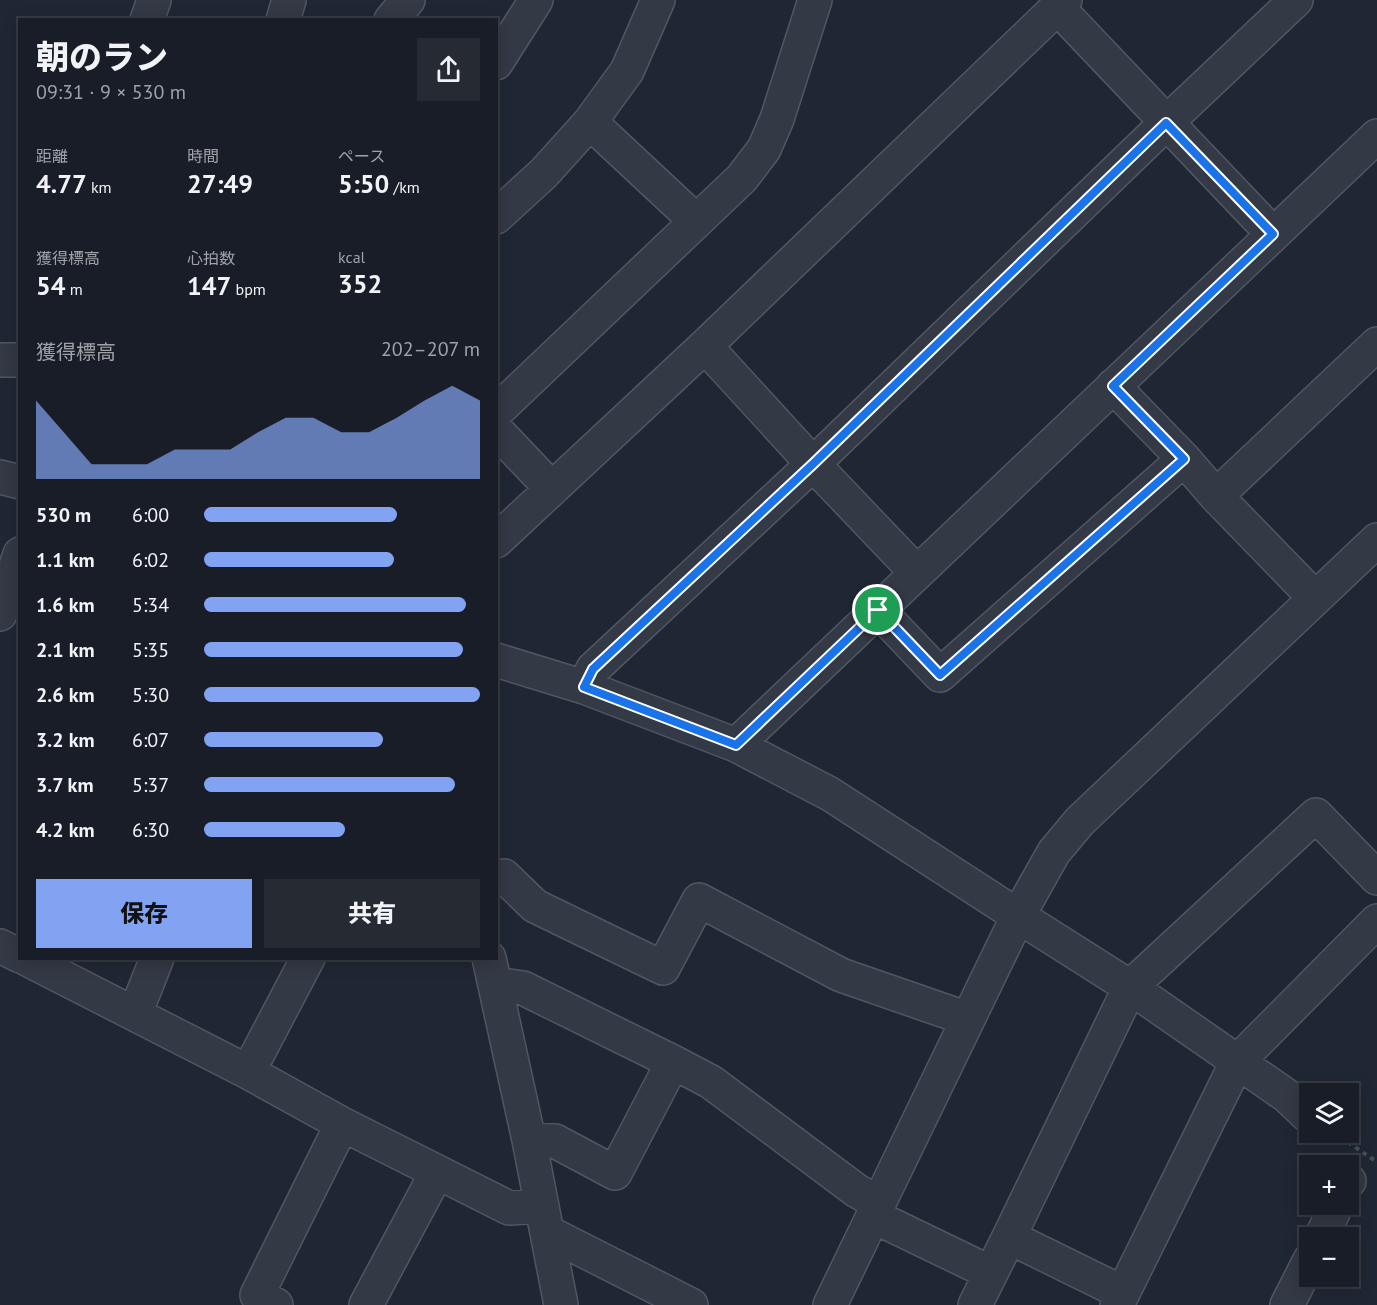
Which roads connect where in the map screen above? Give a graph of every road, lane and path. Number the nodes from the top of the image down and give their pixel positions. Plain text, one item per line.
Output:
1 (154, 0) edge
2 (289, 0) edge
3 (408, 0) edge
4 (536, 0) edge
5 (658, 0) edge
6 (815, 0) edge
7 (1296, 0) edge
8 (1061, 4) edge
9 (148, 18) edge
10 (284, 18) edge
11 (393, 18) edge
12 (498, 60) edge
13 (590, 122) junction
14 (1166, 123) junction
15 (1377, 136) edge
16 (498, 215) edge
17 (696, 221) junction
18 (1273, 234) junction
19 (1377, 345) edge
20 (705, 346) junction
21 (0, 360) edge
22 (18, 360) edge
23 (1113, 386) junction
24 (498, 410) edge
25 (498, 432) edge
26 (1184, 459) junction
27 (813, 464) junction
28 (0, 477) edge
29 (18, 482) edge
30 (552, 489) junction
31 (1216, 496) junction
32 (498, 540) edge
33 (1377, 540) edge
34 (18, 560) edge
35 (917, 573) junction
36 (1315, 598) junction
37 (878, 610) junction
38 (0, 614) edge
39 (498, 661) edge
40 (584, 687) junction
41 (736, 745) junction
42 (498, 878) edge
43 (1377, 878) edge
44 (1018, 916) junction
45 (1377, 921) edge
46 (0, 946) edge
47 (18, 955) edge
48 (29, 960) edge
49 (156, 960) edge
50 (307, 960) edge
51 (492, 971) edge
52 (1130, 987) junction
53 (135, 1014) junction
54 (968, 1019) junction
55 (674, 1062) junction
56 (1237, 1062) junction
57 (248, 1072) junction
58 (1299, 1106) edge
59 (342, 1124) junction
60 (529, 1140) junction
61 (1348, 1143) edge
62 (1377, 1162) edge
63 (436, 1172) junction
64 (876, 1209) junction
65 (544, 1219) junction
66 (1009, 1237) junction
67 (991, 1273) junction
68 (1299, 1282) edge
69 (1120, 1299) edge
70 (276, 1305) edge
71 (366, 1305) edge
72 (561, 1305) edge
73 (691, 1305) edge
74 (830, 1305) edge
75 (975, 1305) edge
76 (1287, 1305) edge

1 - 9 street
2 - 10 street
3 - 11 street
4 - 12 street
5 - 13 street
6 - 17 street
7 - 14 street
8 - 14 street
8 - 20 street
13 - 16 street
13 - 17 street
14 - 18 street
14 - 27 street
15 - 18 street
17 - 24 street
18 - 23 street
19 - 31 street
20 - 27 street
20 - 30 street
21 - 22 street
23 - 26 street
23 - 35 street
25 - 30 street
26 - 31 street
26 - 37 street
27 - 35 street
27 - 40 street
28 - 29 street
30 - 32 street
31 - 36 street
33 - 36 street
34 - 38 street
35 - 37 street
36 - 44 street
37 - 41 street
39 - 40 street
40 - 41 street
41 - 44 street
42 - 54 street
43 - 52 street
44 - 52 street
44 - 54 street
45 - 56 street
46 - 47 street
48 - 53 street
49 - 53 street
50 - 57 street
51 - 55 street
51 - 60 street
52 - 56 street
52 - 66 street
53 - 57 street
54 - 64 street
55 - 60 street
55 - 64 street
56 - 58 street
56 - 69 street
57 - 59 street
59 - 63 street
59 - 70 street
60 - 65 street
61 - 62 path
63 - 65 street
63 - 71 street
64 - 67 street
64 - 74 street
65 - 72 street
65 - 73 street
66 - 67 street
66 - 69 street
67 - 75 street
68 - 76 street

